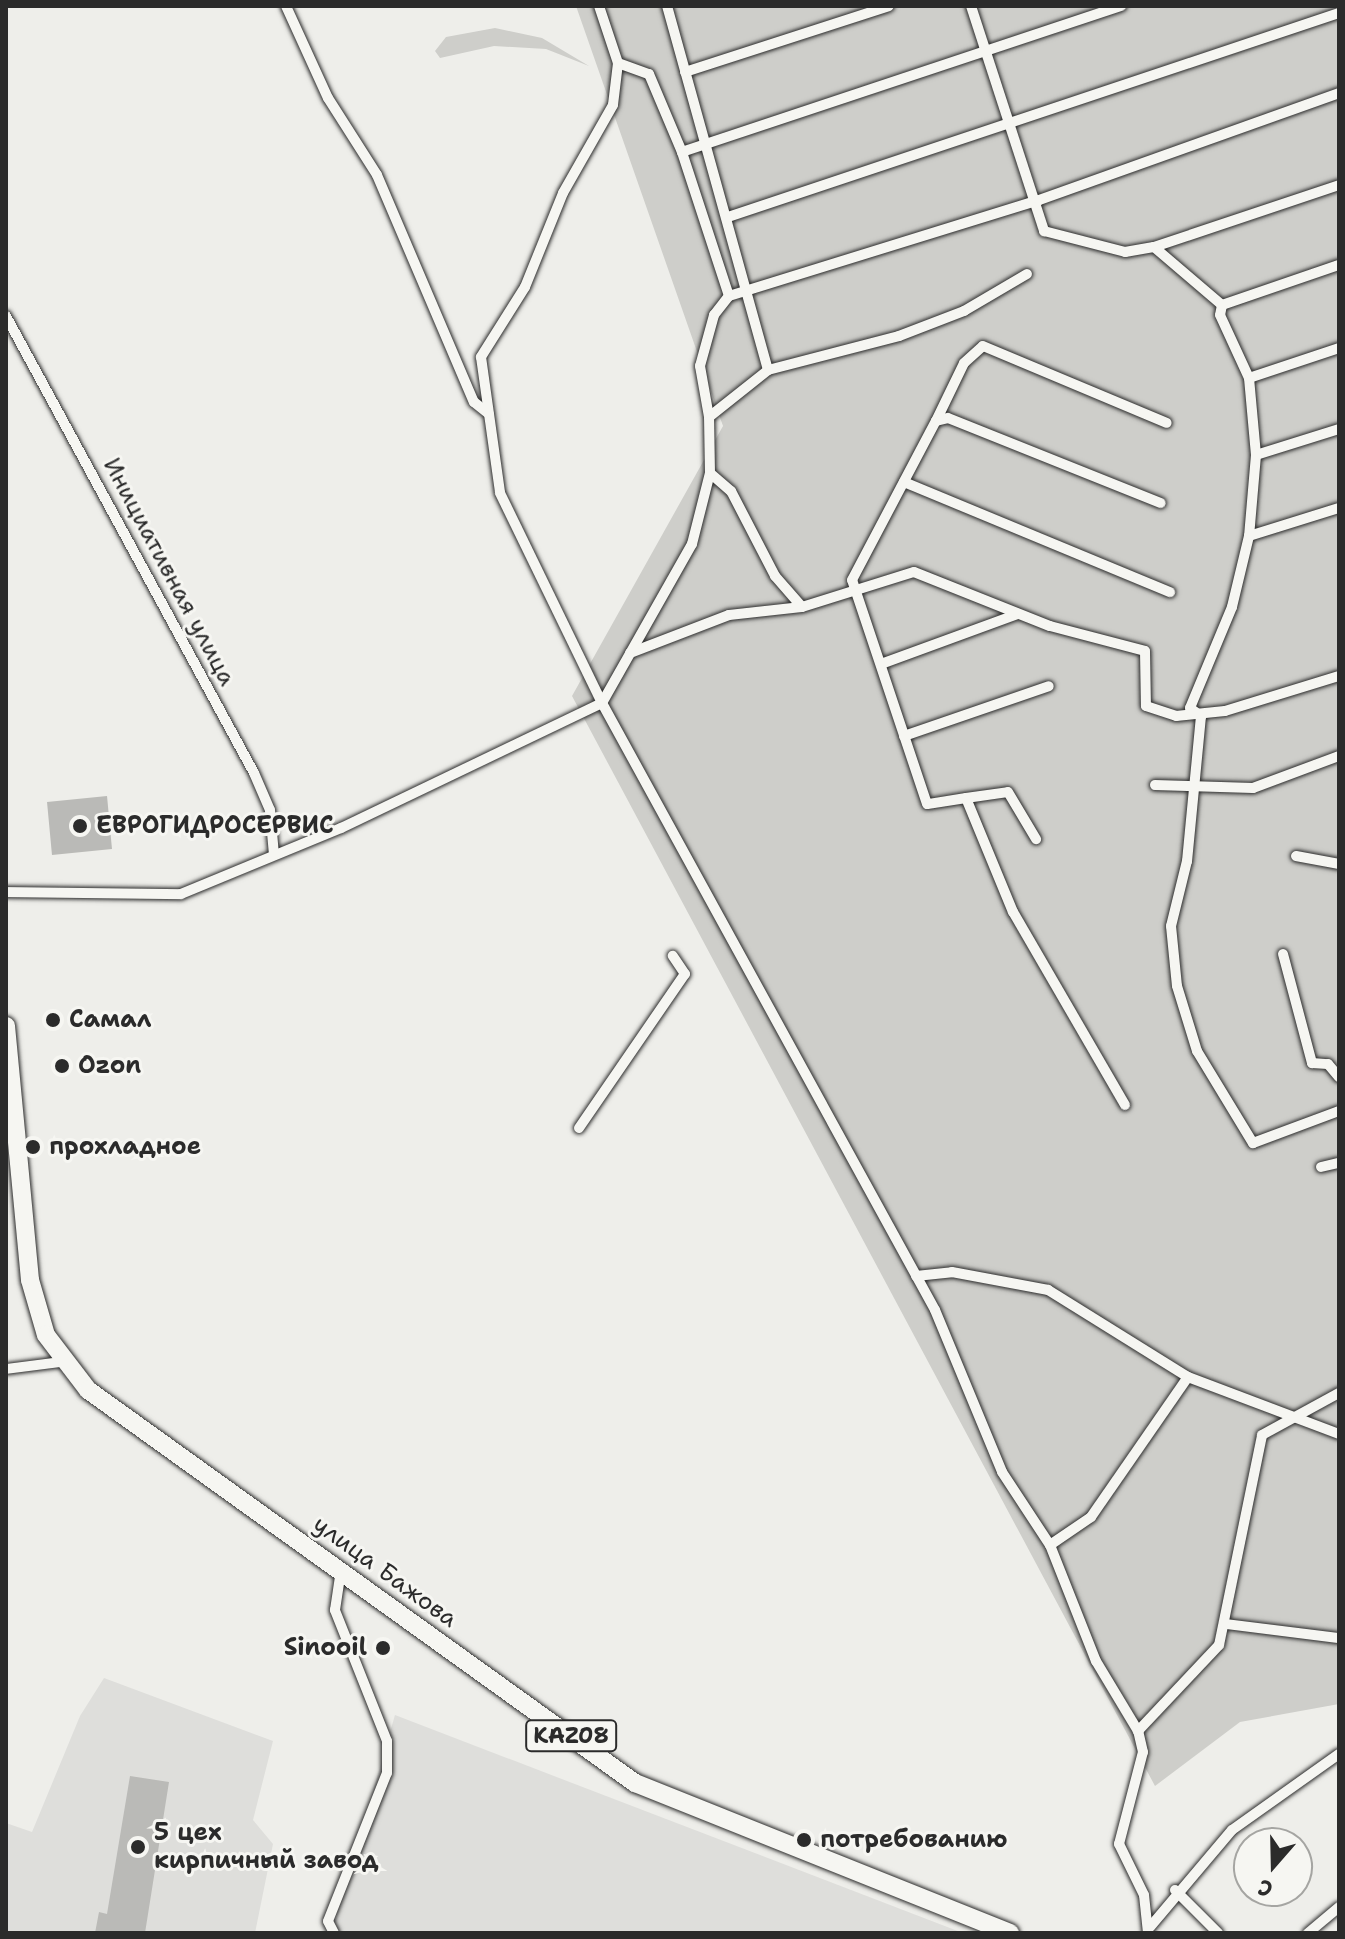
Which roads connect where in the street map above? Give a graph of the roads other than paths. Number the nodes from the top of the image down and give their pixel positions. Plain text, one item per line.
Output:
1 (286, 6) edge
2 (599, 6) edge
3 (667, 6) edge
4 (889, 6) edge
5 (971, 6) edge
6 (1121, 6) edge
7 (1339, 13) edge
8 (985, 54) junction
9 (618, 63) junction
10 (685, 72) junction
11 (1339, 93) edge
12 (1010, 126) junction
13 (704, 143) junction
14 (682, 152) junction
15 (1339, 185) edge
16 (1039, 200) junction
17 (728, 217) junction
18 (1154, 247) junction
19 (1339, 265) edge
20 (1027, 274) dead end
21 (749, 290) junction
22 (729, 296) junction
23 (1222, 305) junction
24 (6, 316) edge
25 (1339, 348) edge
26 (768, 370) junction
27 (1249, 378) junction
28 (489, 414) junction
29 (709, 417) junction
30 (936, 421) junction
31 (1167, 423) dead end
32 (1339, 429) edge
33 (1256, 455) junction
34 (710, 473) junction
35 (904, 482) junction
36 (1161, 503) dead end
37 (1339, 508) edge
38 (1249, 536) junction
39 (853, 590) junction
40 (1170, 592) dead end
41 (802, 607) junction
42 (1018, 614) junction
43 (630, 653) junction
44 (881, 664) junction
45 (1339, 676) edge
46 (1049, 686) dead end
47 (602, 703) junction
48 (1201, 716) junction
49 (904, 736) junction
50 (1339, 756) edge
51 (1155, 785) dead end
52 (1192, 790) junction
53 (966, 798) junction
54 (1036, 839) dead end
55 (274, 855) junction
56 (1296, 856) dead end
57 (1339, 864) edge
58 (6, 892) edge
59 (1283, 954) dead end
60 (673, 956) dead end
61 (6, 1026) edge
62 (1339, 1077) edge
63 (1125, 1105) dead end
64 (1339, 1111) edge
65 (579, 1128) dead end
66 (1339, 1163) edge
67 (1321, 1167) dead end
68 (916, 1276) junction
69 (61, 1362) junction
70 (6, 1369) edge
71 (1188, 1377) junction
72 (1339, 1393) edge
73 (1296, 1414) junction
74 (1339, 1434) edge
75 (1050, 1545) junction
76 (341, 1570) junction
77 (1226, 1624) junction
78 (1339, 1638) edge
79 (1138, 1731) junction
80 (1339, 1754) edge
81 (1175, 1890) junction
82 (1339, 1907) edge
83 (1149, 1930) edge
84 (334, 1933) edge
85 (1010, 1933) edge
86 (1218, 1933) edge
87 (1308, 1933) edge

1 - 28 street
2 - 9 street
3 - 10 street
4 - 10 street
5 - 8 street
6 - 8 street
7 - 12 street
8 - 12 street
8 - 13 street
9 - 14 street
9 - 28 street
10 - 13 street
11 - 16 street
12 - 16 street
12 - 17 street
13 - 14 street
13 - 17 street
14 - 22 street
15 - 18 street
16 - 18 street
16 - 21 street
17 - 21 street
18 - 23 street
19 - 23 street
20 - 26 street
21 - 22 street
21 - 26 street
22 - 29 street
23 - 27 street
24 - 55 street, Инициативная улица
25 - 27 street
26 - 29 street
27 - 33 street
28 - 47 street
29 - 34 street
30 - 31 street
30 - 35 street
30 - 36 street
32 - 33 street
33 - 38 street
34 - 41 street
34 - 43 street
35 - 39 street
35 - 40 street
37 - 38 street
38 - 48 street
39 - 41 street
39 - 42 street
39 - 44 street
41 - 43 street
42 - 44 street
42 - 48 street
43 - 47 street
44 - 49 street
45 - 48 street
46 - 49 street
47 - 55 street
47 - 68 street
48 - 52 street
49 - 53 street
50 - 52 street
51 - 52 street
52 - 64 street
53 - 54 street
53 - 63 street
55 - 58 street
56 - 57 street
59 - 62 street
60 - 65 street
61 - 69 highway, улица Бажова / KAZ08
66 - 67 street
68 - 71 street
68 - 75 street
69 - 70 street
69 - 76 highway, улица Бажова / KAZ08
71 - 73 street
71 - 75 street
72 - 73 street
73 - 74 street
73 - 77 street
75 - 79 street
76 - 84 street
76 - 85 highway, улица Бажова / KAZ08
77 - 78 street
77 - 79 street
79 - 83 street
80 - 81 street
81 - 83 street
81 - 86 street
82 - 87 street

